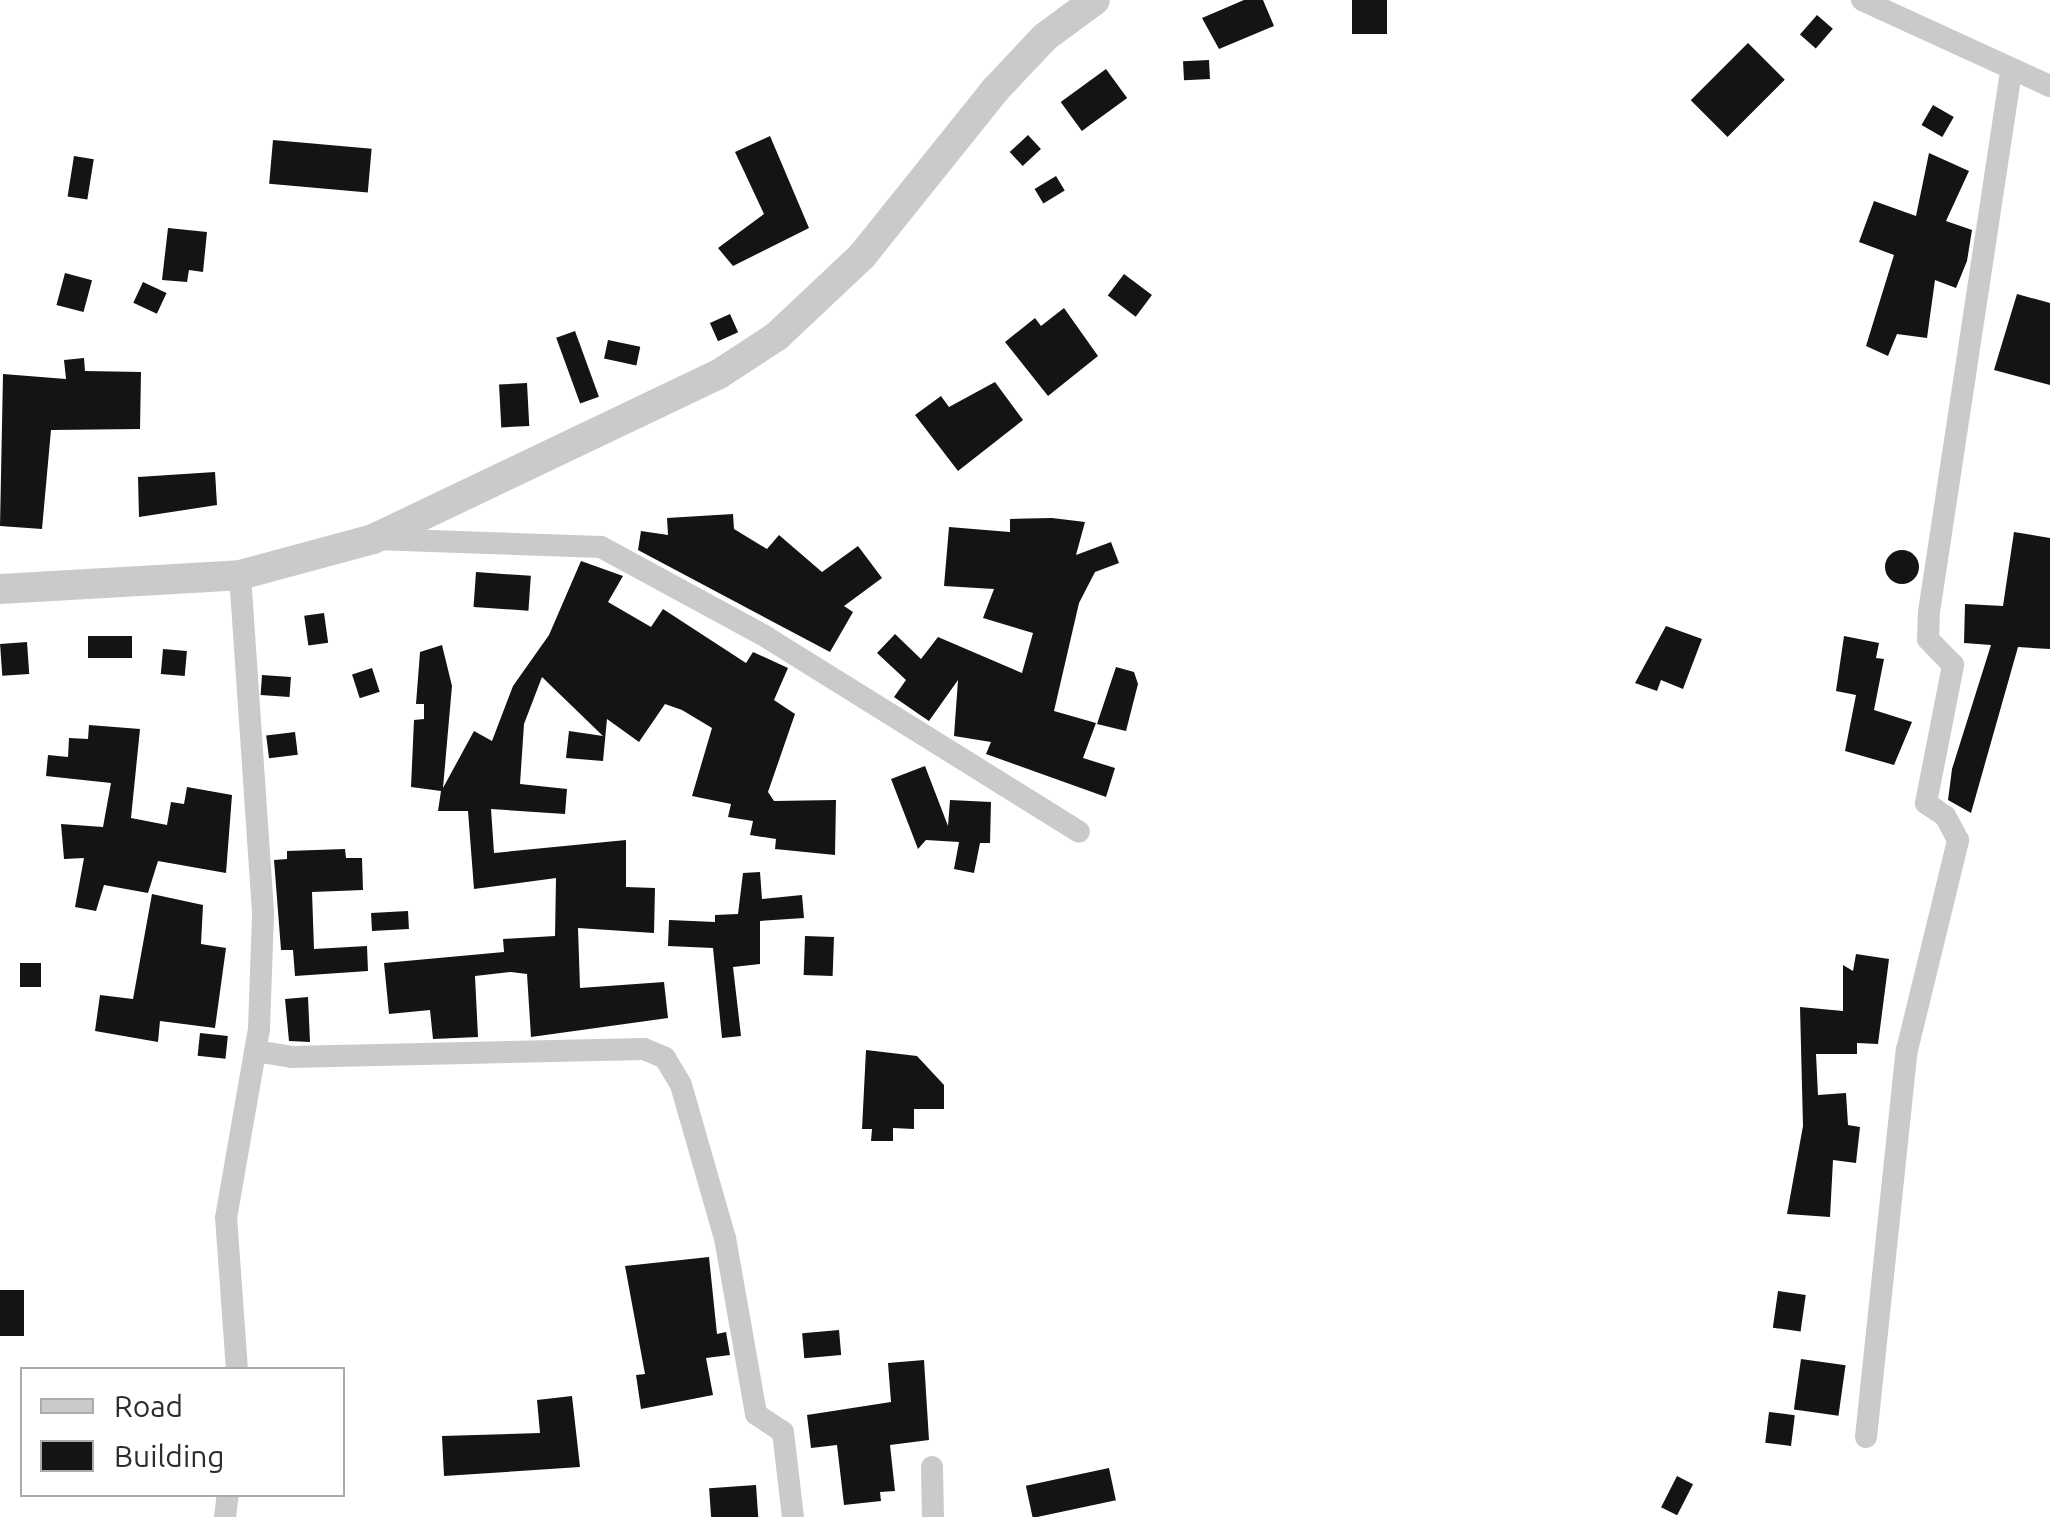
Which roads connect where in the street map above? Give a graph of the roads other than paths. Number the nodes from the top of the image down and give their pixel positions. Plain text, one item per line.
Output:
1 (1095, 0) edge
2 (1862, 0) edge
3 (2011, 72) junction
4 (2050, 86) edge
5 (373, 539) junction
6 (240, 575) junction
7 (0, 589) edge
8 (1079, 832) dead end
9 (255, 1051) junction
10 (236, 1367) edge
11 (1866, 1437) dead end
12 (932, 1467) dead end
13 (793, 1517) edge
14 (933, 1517) edge

1 - 5 street
2 - 3 street
3 - 4 street
3 - 11 street
5 - 6 street
5 - 8 street
6 - 7 street
6 - 9 street
9 - 10 street
9 - 13 street
12 - 14 street

